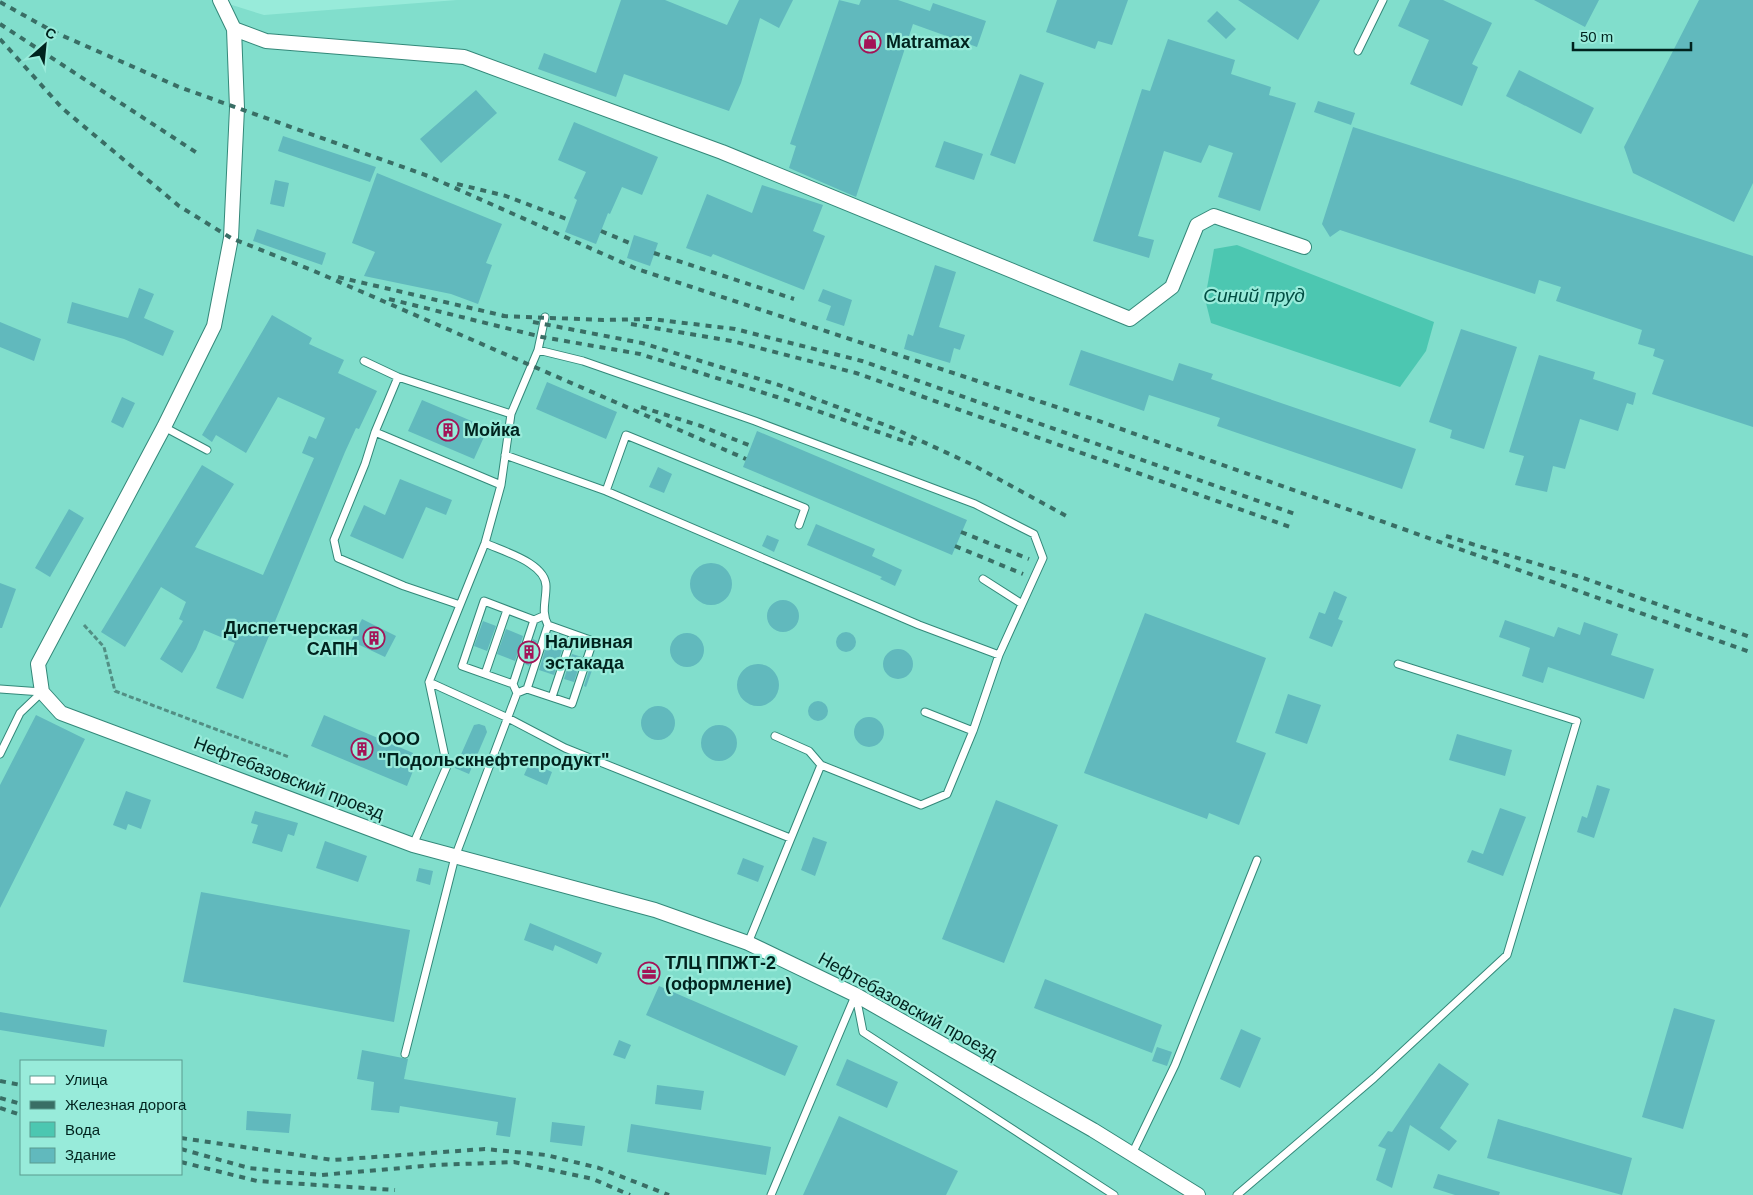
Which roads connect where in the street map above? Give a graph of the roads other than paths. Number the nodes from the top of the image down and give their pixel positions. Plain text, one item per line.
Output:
1 (220, 0) edge
2 (1383, 0) edge
3 (234, 30) junction
4 (1358, 51) dead end
5 (1304, 247) dead end
6 (545, 317) dead end
7 (538, 350) junction
8 (364, 362) dead end
9 (398, 377) junction
10 (511, 414) junction
11 (164, 427) junction
12 (375, 432) junction
13 (207, 450) dead end
14 (505, 455) junction
15 (501, 485) junction
16 (606, 491) junction
17 (799, 525) dead end
18 (485, 543) junction
19 (983, 580) dead end
20 (1022, 604) junction
21 (460, 605) junction
22 (507, 610) junction
23 (543, 616) junction
24 (534, 620) junction
25 (548, 625) junction
26 (573, 634) junction
27 (999, 655) junction
28 (1398, 664) dead end
29 (485, 674) junction
30 (429, 682) junction
31 (513, 684) junction
32 (0, 689) edge
33 (527, 689) junction
34 (42, 692) junction
35 (517, 693) junction
36 (552, 697) junction
37 (925, 712) dead end
38 (508, 718) junction
39 (972, 731) junction
40 (775, 736) dead end
41 (0, 754) edge
42 (822, 765) junction
43 (790, 838) junction
44 (413, 845) junction
45 (455, 857) junction
46 (1257, 860) dead end
47 (748, 943) junction
48 (856, 995) junction
49 (405, 1054) dead end
50 (1132, 1154) junction
51 (770, 1195) edge
52 (1114, 1195) edge
53 (1198, 1195) edge
54 (1237, 1195) edge

1 - 3 street
2 - 4 lane
3 - 5 street
3 - 11 street
6 - 7 lane
7 - 10 lane
7 - 20 lane
8 - 9 lane
9 - 10 lane
9 - 12 lane
10 - 14 lane
11 - 13 lane
11 - 34 street
12 - 15 lane
12 - 21 lane
14 - 15 lane
14 - 16 lane
15 - 18 lane
16 - 17 lane
16 - 27 lane
18 - 21 lane
18 - 23 lane
19 - 20 lane
20 - 27 lane
21 - 30 lane
22 - 24 lane
22 - 29 lane
22 - 29 lane
23 - 24 lane
23 - 25 lane
24 - 31 lane
25 - 26 lane
25 - 33 lane
26 - 36 lane
26 - 36 lane
27 - 39 lane
28 - 54 lane
29 - 31 lane
30 - 38 lane
30 - 44 lane
31 - 35 lane
32 - 34 lane
33 - 35 lane
33 - 36 lane
34 - 41 lane
34 - 44 street, Нефтебазовский проезд
35 - 38 lane
37 - 39 lane
38 - 43 lane
38 - 45 lane
39 - 42 lane
40 - 42 lane
42 - 43 lane
43 - 47 lane
44 - 45 street, Нефтебазовский проезд
45 - 47 street, Нефтебазовский проезд
45 - 49 lane
46 - 50 lane
47 - 48 street, Нефтебазовский проезд
48 - 50 street, Нефтебазовский проезд
48 - 51 lane
48 - 52 lane
50 - 53 street, Нефтебазовский проезд

